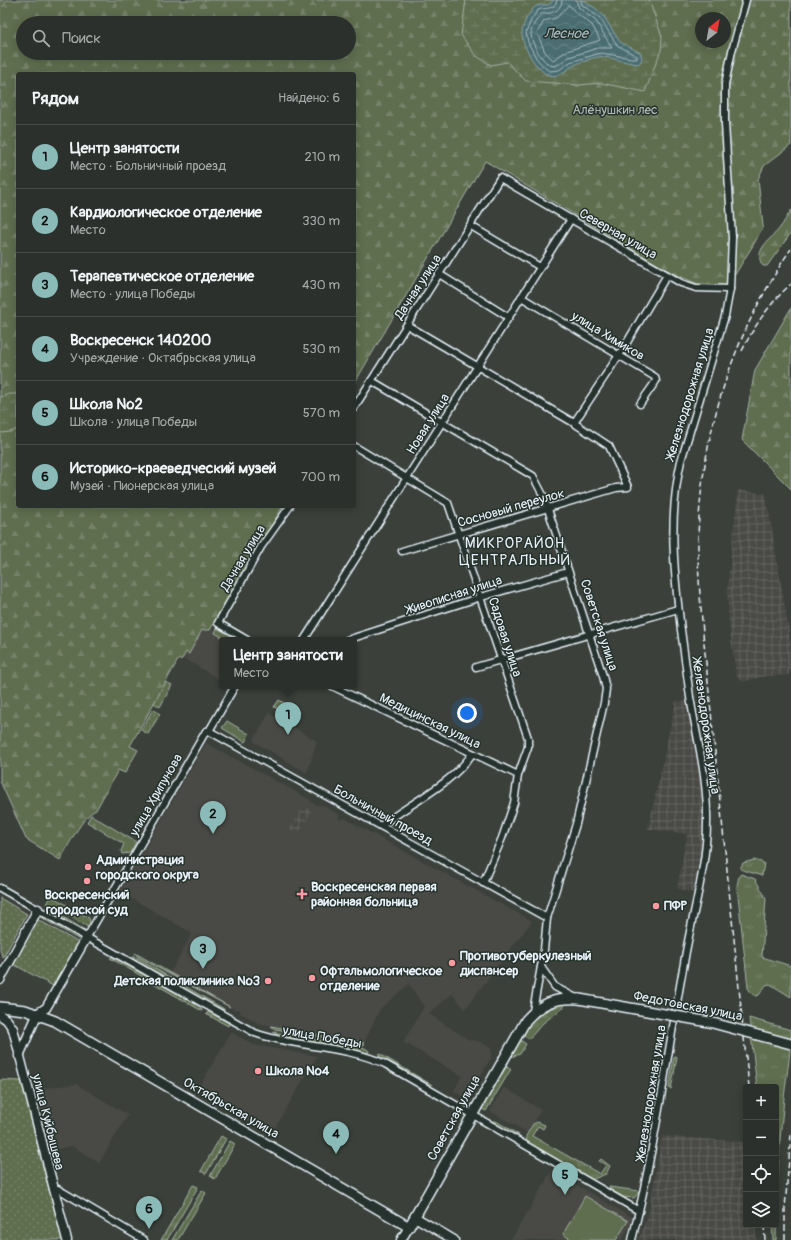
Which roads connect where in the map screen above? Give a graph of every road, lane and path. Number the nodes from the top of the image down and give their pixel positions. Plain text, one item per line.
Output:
1 (746, 0) edge
2 (500, 178) joint
3 (571, 219) junction
4 (471, 226) junction
5 (540, 267) junction
6 (439, 274) junction
7 (668, 275) junction
8 (730, 289) junction
9 (521, 297) junction
10 (508, 317) junction
11 (407, 325) junction
12 (618, 355) junction
13 (478, 366) junction
14 (372, 381) junction
15 (640, 404) dead end
16 (356, 405) edge
17 (442, 422) junction
18 (574, 423) junction
19 (356, 447) edge
20 (407, 478) junction
21 (289, 508) edge
22 (547, 509) junction
23 (459, 534) junction
24 (402, 551) dead end
25 (568, 572) junction
26 (481, 597) junction
27 (678, 609) junction
28 (590, 634) junction
29 (241, 637) edge
30 (306, 637) edge
31 (356, 637) edge
32 (501, 661) junction
33 (476, 668) dead end
34 (233, 689) edge
35 (338, 689) edge
36 (209, 730) junction
37 (472, 754) junction
38 (518, 775) junction
39 (381, 826) junction
40 (483, 883) junction
41 (0, 888) edge
42 (38, 910) junction
43 (547, 918) junction
44 (87, 937) junction
45 (541, 967) junction
46 (0, 980) edge
47 (579, 999) junction
48 (0, 1007) edge
49 (534, 1011) junction
50 (38, 1013) junction
51 (0, 1015) edge
52 (791, 1044) edge
53 (19, 1056) junction
54 (471, 1114) junction
55 (53, 1190) junction
56 (639, 1211) junction
57 (415, 1217) junction
58 (409, 1227) junction
59 (66, 1240) edge
60 (144, 1240) edge
61 (402, 1240) edge
62 (454, 1240) edge
63 (632, 1240) edge

1 - 8 street, Железнодорожная улица
2 - 3 street, Северная улица
2 - 4 street, Дачная улица
3 - 5 street, Новая улица
3 - 7 street, Северная улица
4 - 5 street
4 - 6 street, Дачная улица
5 - 9 street, Новая улица
6 - 10 street
6 - 11 street, Дачная улица
7 - 8 street, Северная улица
7 - 12 street
8 - 27 street, Железнодорожная улица
9 - 10 street, Новая улица
9 - 12 street, улица Химиков
10 - 13 street, Новая улица
11 - 13 street
11 - 14 street, Дачная улица
12 - 15 street, улица Химиков
12 - 18 street
13 - 17 street, Новая улица
13 - 18 street
14 - 16 street, Дачная улица
14 - 17 street, Советская улица
17 - 20 street, Новая улица
17 - 22 street, Советская улица
18 - 22 street, Сосновый переулок
19 - 20 street, Садовая улица
20 - 23 street, Садовая улица
20 - 30 street, Новая улица
21 - 29 street, Дачная улица
22 - 23 street, Сосновый переулок
22 - 25 street, Советская улица
23 - 24 street, Сосновый переулок
23 - 26 street, Садовая улица
25 - 26 street, Живописная улица
25 - 28 street, Советская улица
26 - 31 street, Живописная улица
26 - 32 street, Садовая улица
27 - 28 street
27 - 56 street, Железнодорожная улица
28 - 32 street
28 - 43 street, Советская улица
32 - 33 street
32 - 38 street, Садовая улица
34 - 36 street, улица Хрипунова
35 - 37 street, Медицинская улица
36 - 39 street, Больничный проезд
36 - 44 street, улица Хрипунова
37 - 38 street, Медицинская улица
37 - 39 street
38 - 40 street, Садовая улица
39 - 40 street, Больничный проезд
40 - 43 street, Больничный проезд
41 - 42 street, улица Победы
42 - 44 street, улица Победы
42 - 46 street
43 - 45 street, Советская улица
44 - 50 street
44 - 54 street, улица Победы
45 - 47 street
45 - 49 street, Советская улица
47 - 49 main road, Советская улица
47 - 52 main road, Федотовская улица, bridge
48 - 50 main road, Октябрьская улица
49 - 54 main road, Советская улица
50 - 53 street
50 - 58 main road, Октябрьская улица
51 - 53 street, улица Куйбышева
53 - 55 street, улица Куйбышева
54 - 56 street, улица Победы
54 - 57 main road, Советская улица
55 - 59 street, улица Куйбышева
55 - 60 street
56 - 63 street, Железнодорожная улица
57 - 58 main road, Советская улица
57 - 62 street
58 - 61 street, Советская улица

